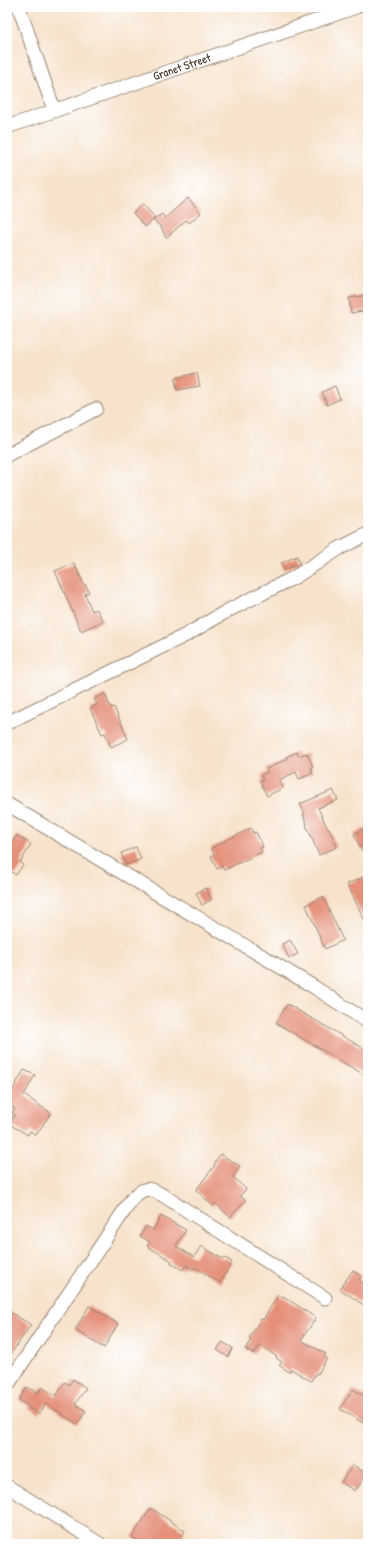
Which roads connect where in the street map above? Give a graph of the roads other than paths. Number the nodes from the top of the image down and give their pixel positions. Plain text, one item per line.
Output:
1 (18, 7) edge
2 (356, 7) edge
3 (54, 110) junction
4 (7, 127) edge
5 (96, 409) dead end
6 (7, 455) edge
7 (368, 534) edge
8 (7, 723) edge
9 (7, 804) edge
10 (368, 1022) edge
11 (325, 1298) dead end
12 (7, 1386) edge
13 (7, 1486) edge
14 (100, 1544) edge

1 - 3 street
2 - 3 street, Granet Street
3 - 4 street, Granet Street
5 - 6 street
7 - 8 street
9 - 10 street
11 - 12 street
13 - 14 street

